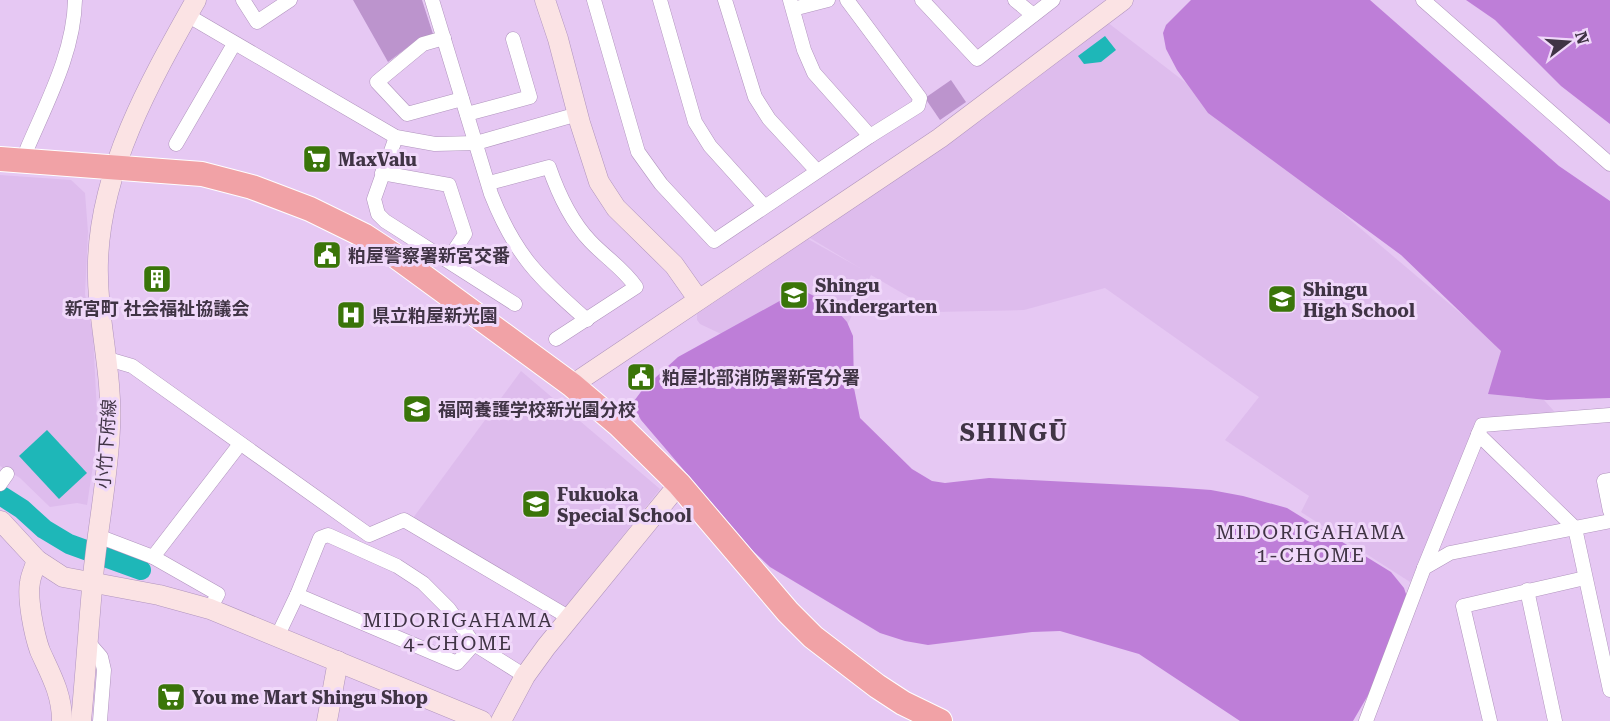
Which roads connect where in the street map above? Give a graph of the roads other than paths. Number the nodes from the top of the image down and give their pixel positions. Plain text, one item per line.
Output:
1 (75, 0) edge
2 (243, 0) edge
3 (291, 0) edge
4 (432, 0) edge
5 (545, 0) edge
6 (594, 0) edge
7 (660, 0) edge
8 (725, 0) edge
9 (828, 0) edge
10 (847, 0) edge
11 (922, 0) edge
12 (1015, 0) edge
13 (1053, 0) edge
14 (1123, 0) edge
15 (1423, 0) edge
16 (791, 5) edge
17 (191, 8) edge
18 (1033, 15) junction
19 (444, 38) junction
20 (513, 39) dead end
21 (234, 44) junction
22 (462, 99) junction
23 (467, 114) junction
24 (578, 114) junction
25 (870, 136) junction
26 (396, 137) junction
27 (476, 143) junction
28 (176, 144) dead end
29 (0, 159) edge
30 (26, 160) junction
31 (1610, 164) edge
32 (115, 168) junction
33 (817, 171) junction
34 (382, 173) junction
35 (489, 183) junction
36 (764, 206) junction
37 (448, 260) junction
38 (698, 300) junction
39 (515, 304) dead end
40 (587, 320) junction
41 (556, 339) dead end
42 (108, 359) junction
43 (572, 385) junction
44 (1610, 415) edge
45 (1478, 434) junction
46 (240, 444) junction
47 (1610, 480) edge
48 (679, 484) junction
49 (1610, 511) edge
50 (1610, 521) edge
51 (0, 523) edge
52 (1575, 528) junction
53 (98, 539) junction
54 (153, 557) junction
55 (38, 560) junction
56 (1424, 568) junction
57 (93, 576) junction
58 (1586, 578) junction
59 (1527, 591) junction
60 (297, 595) junction
61 (210, 609) junction
62 (570, 618) junction
63 (277, 637) junction
64 (88, 642) junction
65 (474, 644) junction
66 (338, 661) junction
67 (525, 676) junction
68 (1610, 690) edge
69 (62, 721) edge
70 (81, 721) edge
71 (100, 721) edge
72 (327, 721) edge
73 (482, 721) edge
74 (501, 721) edge
75 (940, 721) edge
76 (1366, 721) edge
77 (1490, 721) edge
78 (1555, 721) edge

1 - 30 street
2 - 3 street
4 - 19 street
5 - 24 street
6 - 36 street
7 - 36 street
8 - 33 street
9 - 16 street
10 - 25 street
11 - 18 street
12 - 18 street
13 - 18 street
14 - 38 street
15 - 31 street
16 - 25 street
17 - 21 street
17 - 32 street, 小竹下府線
19 - 22 street
19 - 22 street
20 - 23 street
21 - 26 street
21 - 28 street
22 - 23 street
23 - 27 street
24 - 27 street
24 - 38 street
25 - 33 street
26 - 27 street
26 - 34 street
27 - 35 street
29 - 30 highway
30 - 32 highway
32 - 42 street, 小竹下府線
32 - 43 highway
33 - 36 street
34 - 37 street
34 - 37 street
35 - 40 street
35 - 40 street
37 - 39 street
38 - 43 street
40 - 41 street
42 - 46 street
42 - 53 street, 小竹下府線
43 - 48 highway
44 - 45 street
45 - 52 street
45 - 56 street
46 - 54 street
46 - 62 street
47 - 49 street
48 - 62 street
48 - 75 highway
50 - 52 street
51 - 55 street
52 - 56 street
52 - 58 street
53 - 54 street
53 - 57 street, 小竹下府線
54 - 61 street
55 - 57 street
55 - 69 street
56 - 76 street
57 - 61 street
57 - 64 street, 小竹下府線
58 - 59 street
58 - 68 street
59 - 77 street
59 - 78 street
60 - 63 street
60 - 65 street
60 - 65 street
61 - 63 street
62 - 67 street
63 - 66 street
64 - 70 street, 小竹下府線
64 - 71 street
65 - 67 street
66 - 72 street
66 - 73 street
67 - 74 street

